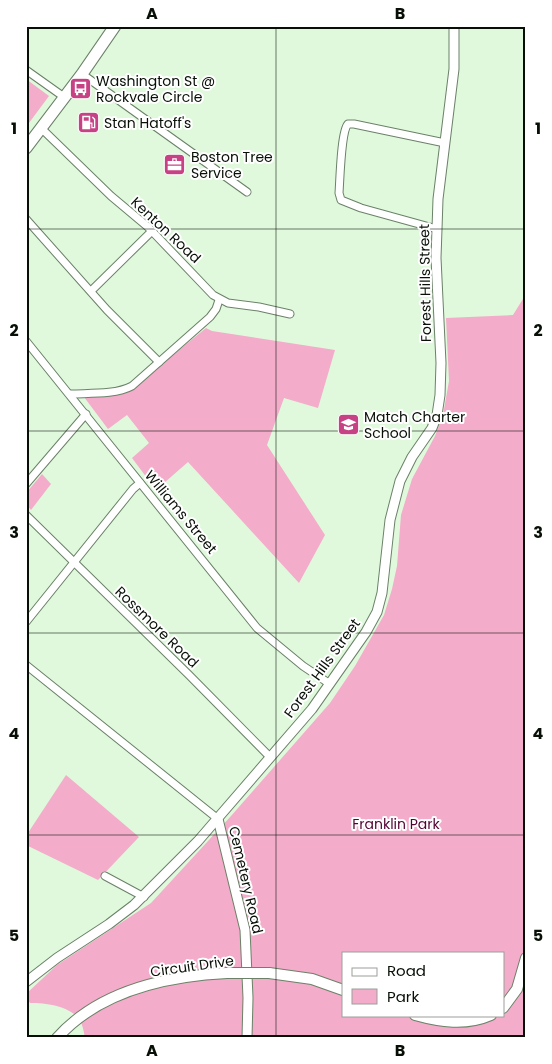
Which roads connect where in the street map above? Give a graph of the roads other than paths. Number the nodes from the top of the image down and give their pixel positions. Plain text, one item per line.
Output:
1 (115, 26) edge
2 (454, 26) edge
3 (26, 70) edge
4 (82, 74) junction
5 (64, 97) junction
6 (42, 128) junction
7 (445, 143) junction
8 (26, 148) edge
9 (247, 192) dead end
10 (26, 219) edge
11 (437, 229) junction
12 (152, 231) junction
13 (91, 291) junction
14 (219, 300) junction
15 (290, 314) dead end
16 (26, 340) edge
17 (159, 362) junction
18 (71, 394) junction
19 (86, 414) junction
20 (140, 483) junction
21 (26, 484) edge
22 (26, 515) edge
23 (74, 563) junction
24 (26, 622) edge
25 (26, 665) edge
26 (330, 684) junction
27 (270, 757) junction
28 (218, 819) junction
29 (105, 876) dead end
30 (144, 897) junction
31 (526, 958) edge
32 (26, 982) edge
33 (342, 990) edge
34 (504, 1007) edge
35 (421, 1016) edge
36 (488, 1016) edge
37 (57, 1038) edge
38 (247, 1038) edge

1 - 4 main road
2 - 7 street, Forest Hills Street
3 - 5 street
4 - 5 main road
4 - 9 street
5 - 6 main road
6 - 8 main road
6 - 12 street, Kenton Road
7 - 11 street, Forest Hills Street
7 - 11 street
10 - 13 street
11 - 26 street, Forest Hills Street
12 - 13 street
12 - 14 street, Kenton Road
13 - 17 street
14 - 15 street
14 - 17 street
16 - 18 street, Williams Street
17 - 18 street
18 - 19 street, Williams Street
19 - 20 street, Williams Street
19 - 21 street
20 - 23 street
20 - 26 street, Williams Street
22 - 23 street, Rossmore Road
23 - 24 street
23 - 27 street, Rossmore Road
25 - 28 street
26 - 27 street, Forest Hills Street
27 - 28 street, Forest Hills Street
28 - 30 street, Forest Hills Street
28 - 38 street, Cemetery Road
29 - 30 street
30 - 32 street, Forest Hills Street
31 - 34 main road
33 - 37 main road, Circuit Drive, bridge
35 - 36 main road

